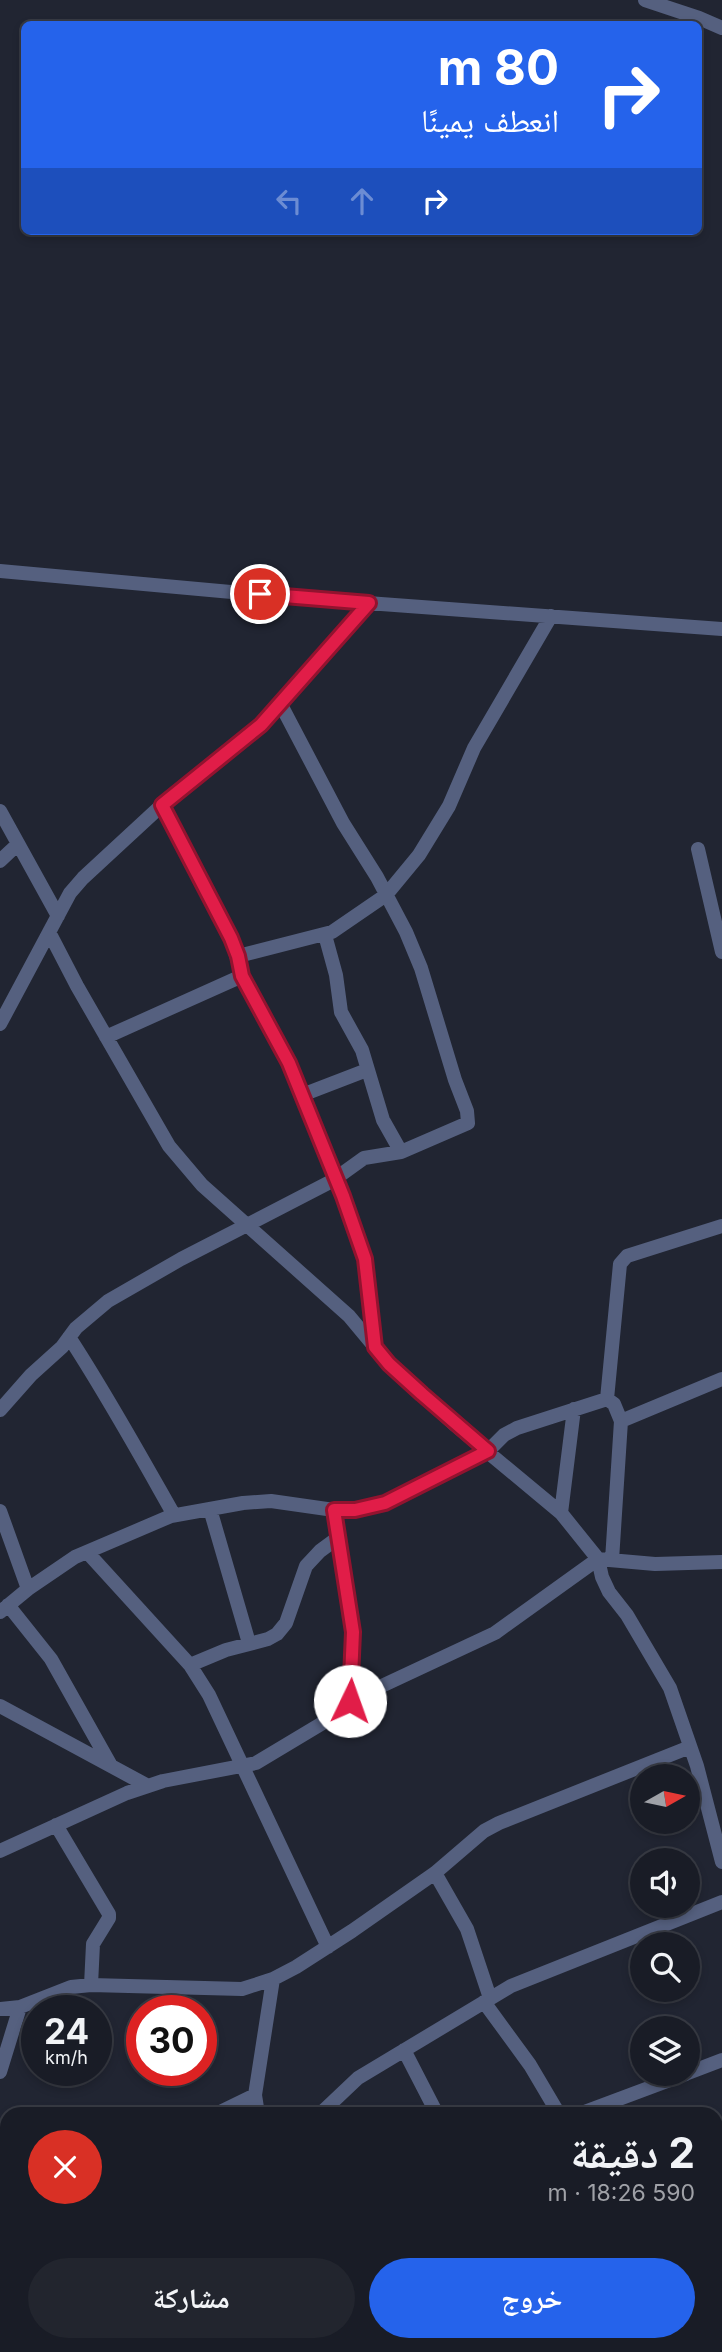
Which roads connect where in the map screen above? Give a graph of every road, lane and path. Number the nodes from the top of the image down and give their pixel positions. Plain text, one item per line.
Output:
1 (645, 0) edge
2 (722, 28) edge
3 (0, 571) edge
4 (369, 603) junction
5 (551, 616) junction
6 (722, 629) edge
7 (280, 704) junction
8 (162, 805) junction
9 (0, 811) edge
10 (18, 844) junction
11 (698, 849) dead end
12 (0, 861) edge
13 (386, 895) junction
14 (58, 916) junction
15 (49, 932) junction
16 (325, 935) junction
17 (722, 952) edge
18 (238, 956) junction
19 (242, 976) junction
20 (0, 1024) edge
21 (106, 1037) junction
22 (367, 1070) junction
23 (302, 1095) junction
24 (401, 1152) junction
25 (337, 1178) junction
26 (247, 1225) junction
27 (722, 1226) edge
28 (69, 1337) junction
29 (375, 1347) junction
30 (722, 1378) edge
31 (607, 1399) junction
32 (574, 1409) junction
33 (0, 1410) edge
34 (621, 1421) junction
35 (488, 1451) junction
36 (210, 1509) junction
37 (334, 1510) junction
38 (0, 1511) edge
39 (561, 1513) junction
40 (174, 1515) junction
41 (339, 1538) junction
42 (87, 1552) junction
43 (606, 1559) junction
44 (722, 1562) edge
45 (28, 1589) junction
46 (4, 1609) edge
47 (249, 1643) junction
48 (191, 1665) junction
49 (350, 1701) junction
50 (0, 1706) edge
51 (690, 1747) junction
52 (110, 1764) junction
53 (244, 1767) junction
54 (149, 1786) junction
55 (56, 1825) junction
56 (0, 1851) edge
57 (722, 1861) edge
58 (435, 1873) junction
59 (722, 1902) edge
60 (328, 1947) junction
61 (274, 1979) junction
62 (91, 1985) junction
63 (487, 2000) junction
64 (20, 2007) junction
65 (0, 2009) edge
66 (404, 2050) junction
67 (722, 2060) edge
68 (700, 2068) edge
69 (0, 2072) edge
70 (661, 2086) edge
71 (255, 2095) junction
72 (230, 2107) edge
73 (257, 2107) edge
74 (327, 2107) edge
75 (433, 2107) edge
76 (555, 2107) edge
77 (618, 2107) edge

1 - 2 street
3 - 4 street
4 - 5 street
4 - 7 street
5 - 6 street
5 - 13 street
7 - 8 street
7 - 13 street
8 - 14 street
8 - 18 street
9 - 10 street
10 - 12 street
10 - 14 street
11 - 17 street
13 - 16 street
13 - 24 street
14 - 15 street
15 - 20 street
15 - 21 street
16 - 18 street
16 - 22 street
18 - 19 street
19 - 21 street
19 - 23 street
21 - 26 street
22 - 23 street
22 - 24 street
23 - 25 street
24 - 25 street
25 - 26 street
25 - 29 street
26 - 28 street
26 - 29 street
27 - 31 street
28 - 33 street
28 - 40 street
29 - 35 street
30 - 34 street
31 - 32 street
31 - 34 street
32 - 35 street
32 - 39 street
34 - 43 street
35 - 37 street
35 - 39 street
36 - 37 street
36 - 40 street
36 - 47 street
37 - 41 street
38 - 45 street
39 - 43 street
40 - 42 street
41 - 47 street
41 - 49 street
42 - 45 street
42 - 48 street
43 - 44 street
43 - 49 street
43 - 51 street
45 - 46 street
46 - 52 street
47 - 48 street
48 - 53 street
49 - 53 street
50 - 52 street
51 - 57 street
51 - 58 street
52 - 54 street
53 - 54 street
53 - 60 street
54 - 55 street
55 - 56 street
55 - 62 street
58 - 60 street
58 - 63 street
59 - 63 street
60 - 61 street
61 - 62 street
61 - 71 street
62 - 64 street
63 - 66 street
63 - 76 street
64 - 65 street
64 - 69 street
66 - 74 street
66 - 75 street
67 - 68 street
70 - 77 street
71 - 72 street
71 - 73 street

